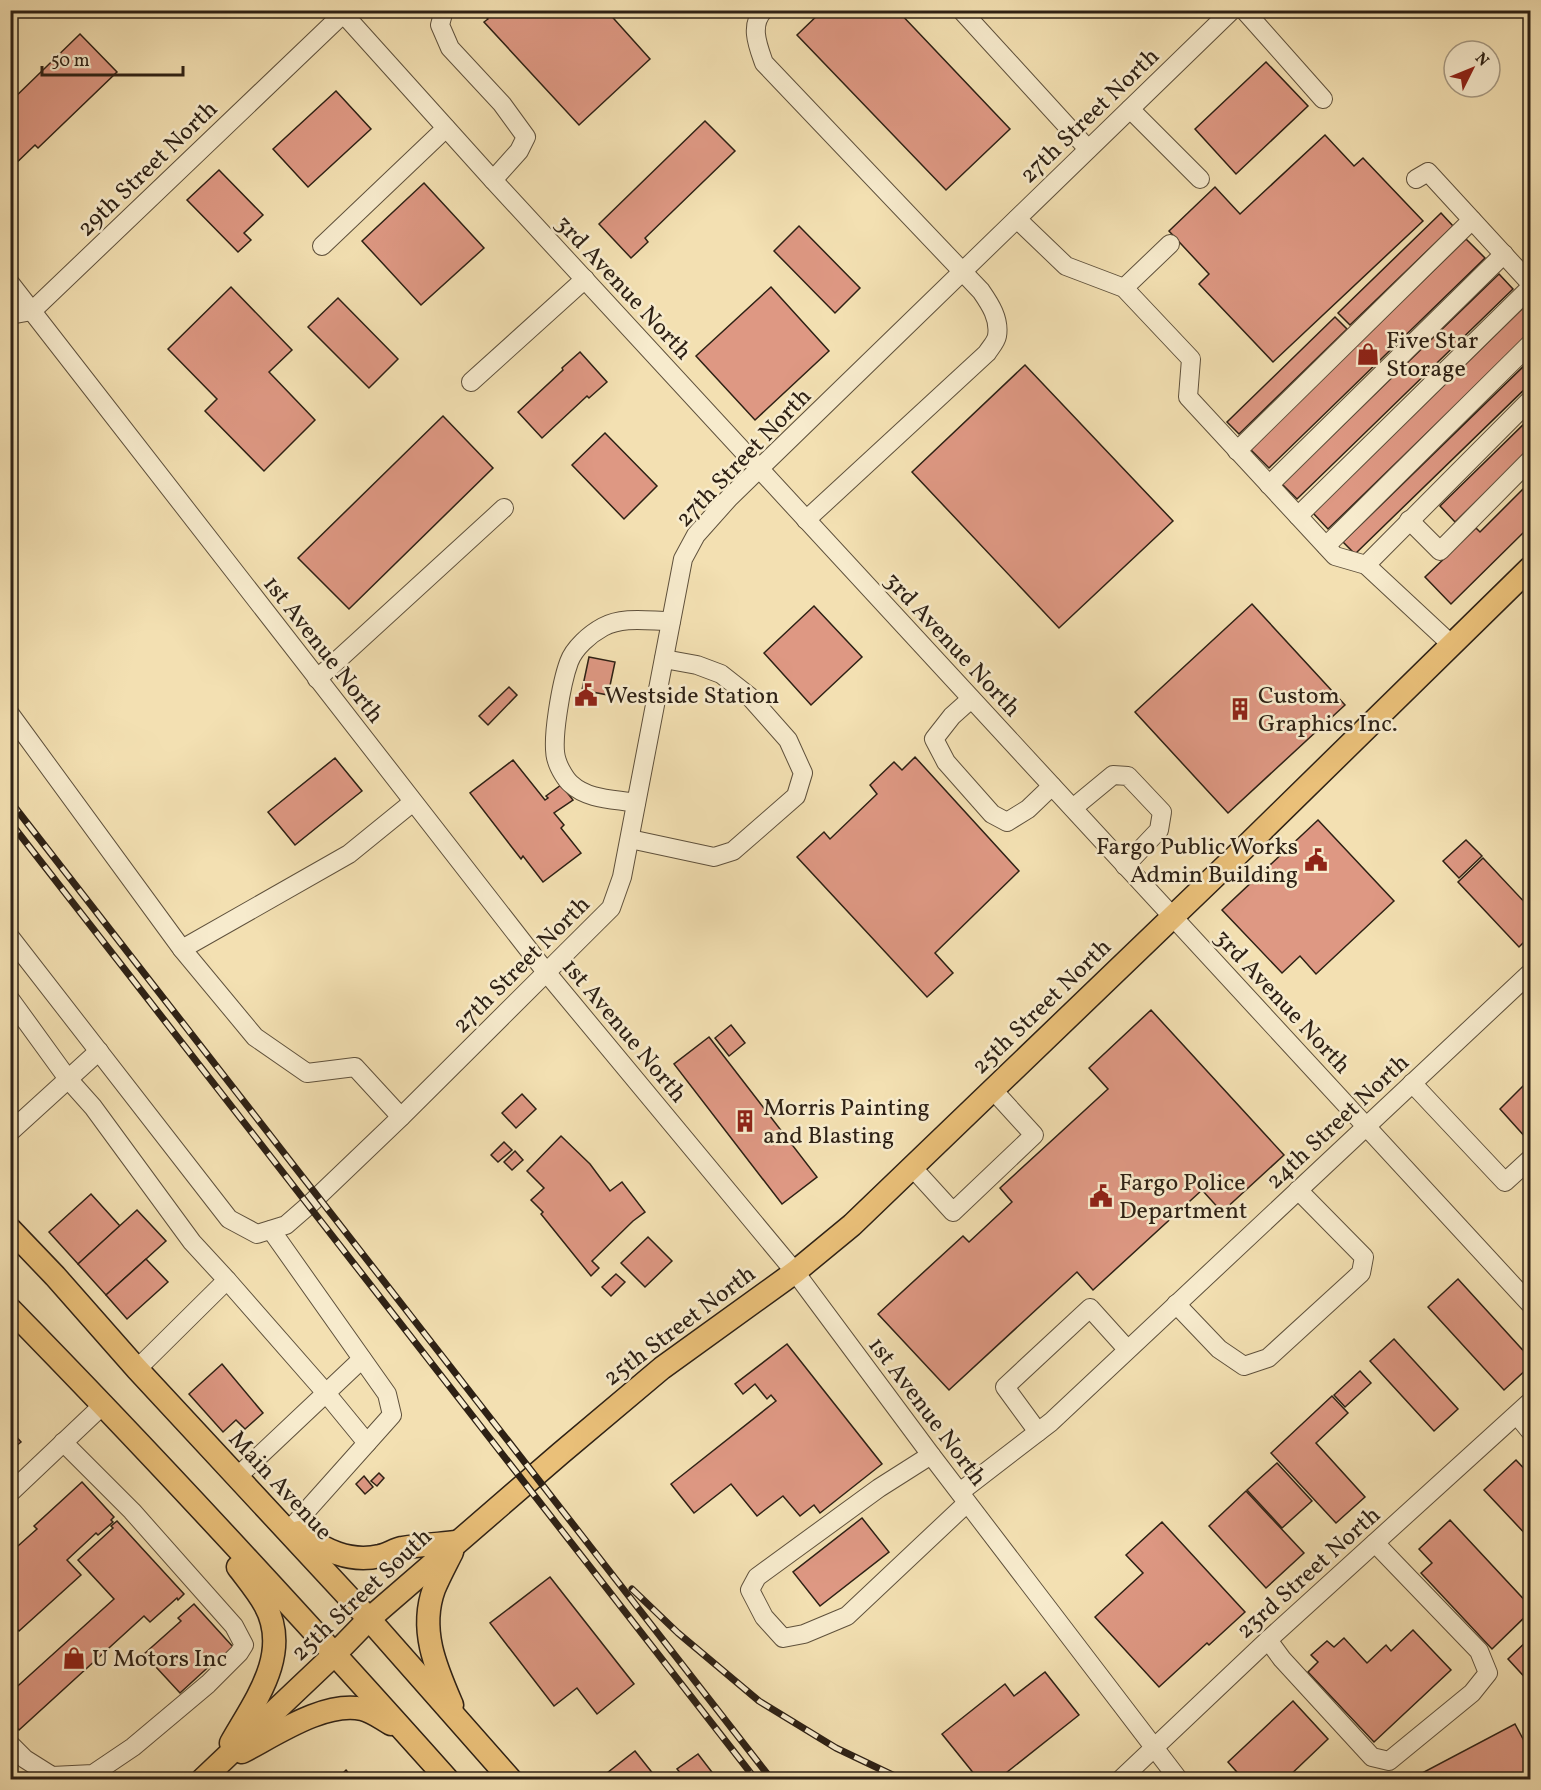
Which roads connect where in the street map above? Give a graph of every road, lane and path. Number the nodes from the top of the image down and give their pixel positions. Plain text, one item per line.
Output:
1 (444, 10) edge
2 (764, 10) edge
3 (961, 10) edge
4 (1232, 10) edge
5 (1244, 10) edge
6 (343, 12) edge
7 (1323, 99) dead end
8 (1130, 109) junction
9 (446, 128) junction
10 (1088, 149) junction
11 (1200, 179) dead end
12 (1416, 179) dead end
13 (493, 180) junction
14 (1017, 219) junction
15 (1472, 220) junction
16 (1170, 244) dead end
17 (322, 246) dead end
18 (1504, 254) junction
19 (963, 271) junction
20 (585, 279) junction
21 (10, 283) edge
22 (1530, 283) edge
23 (1124, 288) junction
24 (1530, 288) edge
25 (32, 311) junction
26 (10, 315) edge
27 (1530, 344) edge
28 (471, 382) dead end
29 (1530, 400) edge
30 (1237, 451) junction
31 (1530, 460) edge
32 (759, 469) junction
33 (1269, 485) junction
34 (504, 508) dead end
35 (1298, 516) junction
36 (806, 520) junction
37 (1409, 520) junction
38 (1326, 546) junction
39 (1366, 565) junction
40 (1530, 568) edge
41 (671, 621) junction
42 (1452, 645) junction
43 (664, 658) junction
44 (317, 679) junction
45 (971, 699) junction
46 (10, 714) edge
47 (1052, 786) junction
48 (413, 802) junction
49 (636, 803) junction
50 (1073, 808) junction
51 (630, 839) junction
52 (1125, 866) junction
53 (1173, 917) junction
54 (10, 937) edge
55 (182, 949) junction
56 (546, 972) junction
57 (1530, 973) edge
58 (10, 999) edge
59 (99, 1051) junction
60 (68, 1079) junction
61 (1413, 1083) junction
62 (993, 1090) junction
63 (401, 1117) junction
64 (1366, 1126) junction
65 (10, 1132) edge
66 (1530, 1159) edge
67 (912, 1167) junction
68 (1298, 1190) junction
69 (10, 1229) edge
70 (271, 1230) junction
71 (795, 1272) junction
72 (227, 1280) junction
73 (1176, 1304) junction
74 (1530, 1304) edge
75 (10, 1309) edge
76 (1127, 1350) junction
77 (362, 1359) junction
78 (137, 1369) junction
79 (326, 1393) junction
80 (1530, 1402) edge
81 (104, 1404) junction
82 (1517, 1415) junction
83 (1530, 1431) edge
84 (1038, 1432) junction
85 (63, 1442) junction
86 (367, 1443) junction
87 (561, 1453) joint
88 (930, 1455) junction
89 (237, 1477) junction
90 (183, 1490) junction
91 (10, 1493) edge
92 (964, 1497) junction
93 (267, 1509) junction
94 (292, 1527) junction
95 (457, 1542) junction
96 (1375, 1543) junction
97 (369, 1619) junction
98 (1268, 1640) junction
99 (335, 1654) junction
100 (460, 1723) junction
101 (404, 1730) junction
102 (10, 1743) edge
103 (1154, 1747) junction
104 (219, 1763) junction
105 (202, 1779) edge
106 (448, 1779) edge
107 (511, 1779) edge
108 (1120, 1779) edge
109 (1179, 1779) edge

1 - 13 street
2 - 19 street
3 - 10 street
4 - 8 street, 27th Street North
5 - 7 street
6 - 9 street, 3rd Avenue North
6 - 25 street, 29th Street North
8 - 10 street, 27th Street North
8 - 11 street
9 - 13 street, 3rd Avenue North
9 - 17 street
10 - 14 street, 27th Street North
12 - 15 street
13 - 20 street, 3rd Avenue North
14 - 19 street, 27th Street North
14 - 23 street
15 - 18 street
15 - 30 street
16 - 23 street
18 - 22 street
18 - 33 street
19 - 32 street, 27th Street North
19 - 36 street
20 - 28 street
20 - 32 street, 3rd Avenue North
21 - 25 street, 1st Avenue North
23 - 30 street
24 - 35 street
25 - 26 street
25 - 44 street, 1st Avenue North
27 - 38 street
29 - 37 street
30 - 33 street
31 - 37 street
32 - 36 street, 3rd Avenue North
32 - 41 street, 27th Street North
33 - 35 street
34 - 44 street
35 - 38 street
36 - 45 street, 3rd Avenue North
37 - 39 street
38 - 39 street
39 - 42 street
40 - 42 main road, 25th Street North
41 - 43 street, 27th Street North
41 - 49 street
42 - 53 main road, 25th Street North
43 - 49 street, 27th Street North
43 - 51 street
44 - 48 street, 1st Avenue North
45 - 47 street, 3rd Avenue North
45 - 47 street
46 - 55 street
47 - 50 street, 3rd Avenue North
48 - 55 street
48 - 56 street, 1st Avenue North
49 - 51 street, 27th Street North
50 - 52 street, 3rd Avenue North
50 - 52 street
51 - 56 street, 27th Street North
52 - 53 street, 3rd Avenue North
53 - 62 main road, 25th Street North
53 - 64 street, 3rd Avenue North
54 - 59 street
55 - 63 street
56 - 63 street, 27th Street North
56 - 71 street, 1st Avenue North
57 - 61 street, 24th Street North
58 - 60 street
59 - 60 street
59 - 70 street
60 - 65 street
60 - 72 street
61 - 64 street, 24th Street North
61 - 66 street
62 - 67 main road, 25th Street North
62 - 67 street
63 - 70 street, 27th Street North
64 - 68 street, 24th Street North
64 - 74 street, 3rd Avenue North
67 - 71 main road, 25th Street North
68 - 73 street, 24th Street North
68 - 73 street
69 - 78 main road, Main Avenue
70 - 77 street
71 - 87 main road, 25th Street North
71 - 88 street, 1st Avenue North
72 - 78 street
72 - 79 street
73 - 76 street, 24th Street North
75 - 81 main road
76 - 84 street, 24th Street North
76 - 84 street
77 - 79 street
77 - 86 street
78 - 89 main road, Main Avenue
79 - 86 street
79 - 89 street
80 - 82 street, 23rd Street North
81 - 85 street
81 - 90 main road
82 - 83 street
82 - 96 street, 23rd Street North
84 - 92 street, 24th Street North
85 - 91 street
85 - 102 street
86 - 94 street
87 - 95 main road, 25th Street South
88 - 92 street, 1st Avenue North
88 - 92 street, 24th Street North
89 - 93 main road, Main Avenue
90 - 99 main road
90 - 104 main road
92 - 103 street, 1st Avenue North
93 - 94 main road
93 - 97 main road, Main Avenue
94 - 95 main road
95 - 97 main road, 25th Street South
95 - 100 main road
96 - 98 street, 23rd Street North
96 - 98 street
97 - 99 main road, 25th Street South
97 - 100 main road, Main Avenue
98 - 103 street, 23rd Street North
99 - 101 main road
99 - 104 main road, 25th Street South
100 - 107 main road, Main Avenue
101 - 104 main road
101 - 106 main road
103 - 108 street, 23rd Street North
103 - 109 street, 1st Avenue North
104 - 105 main road, 25th Street South

